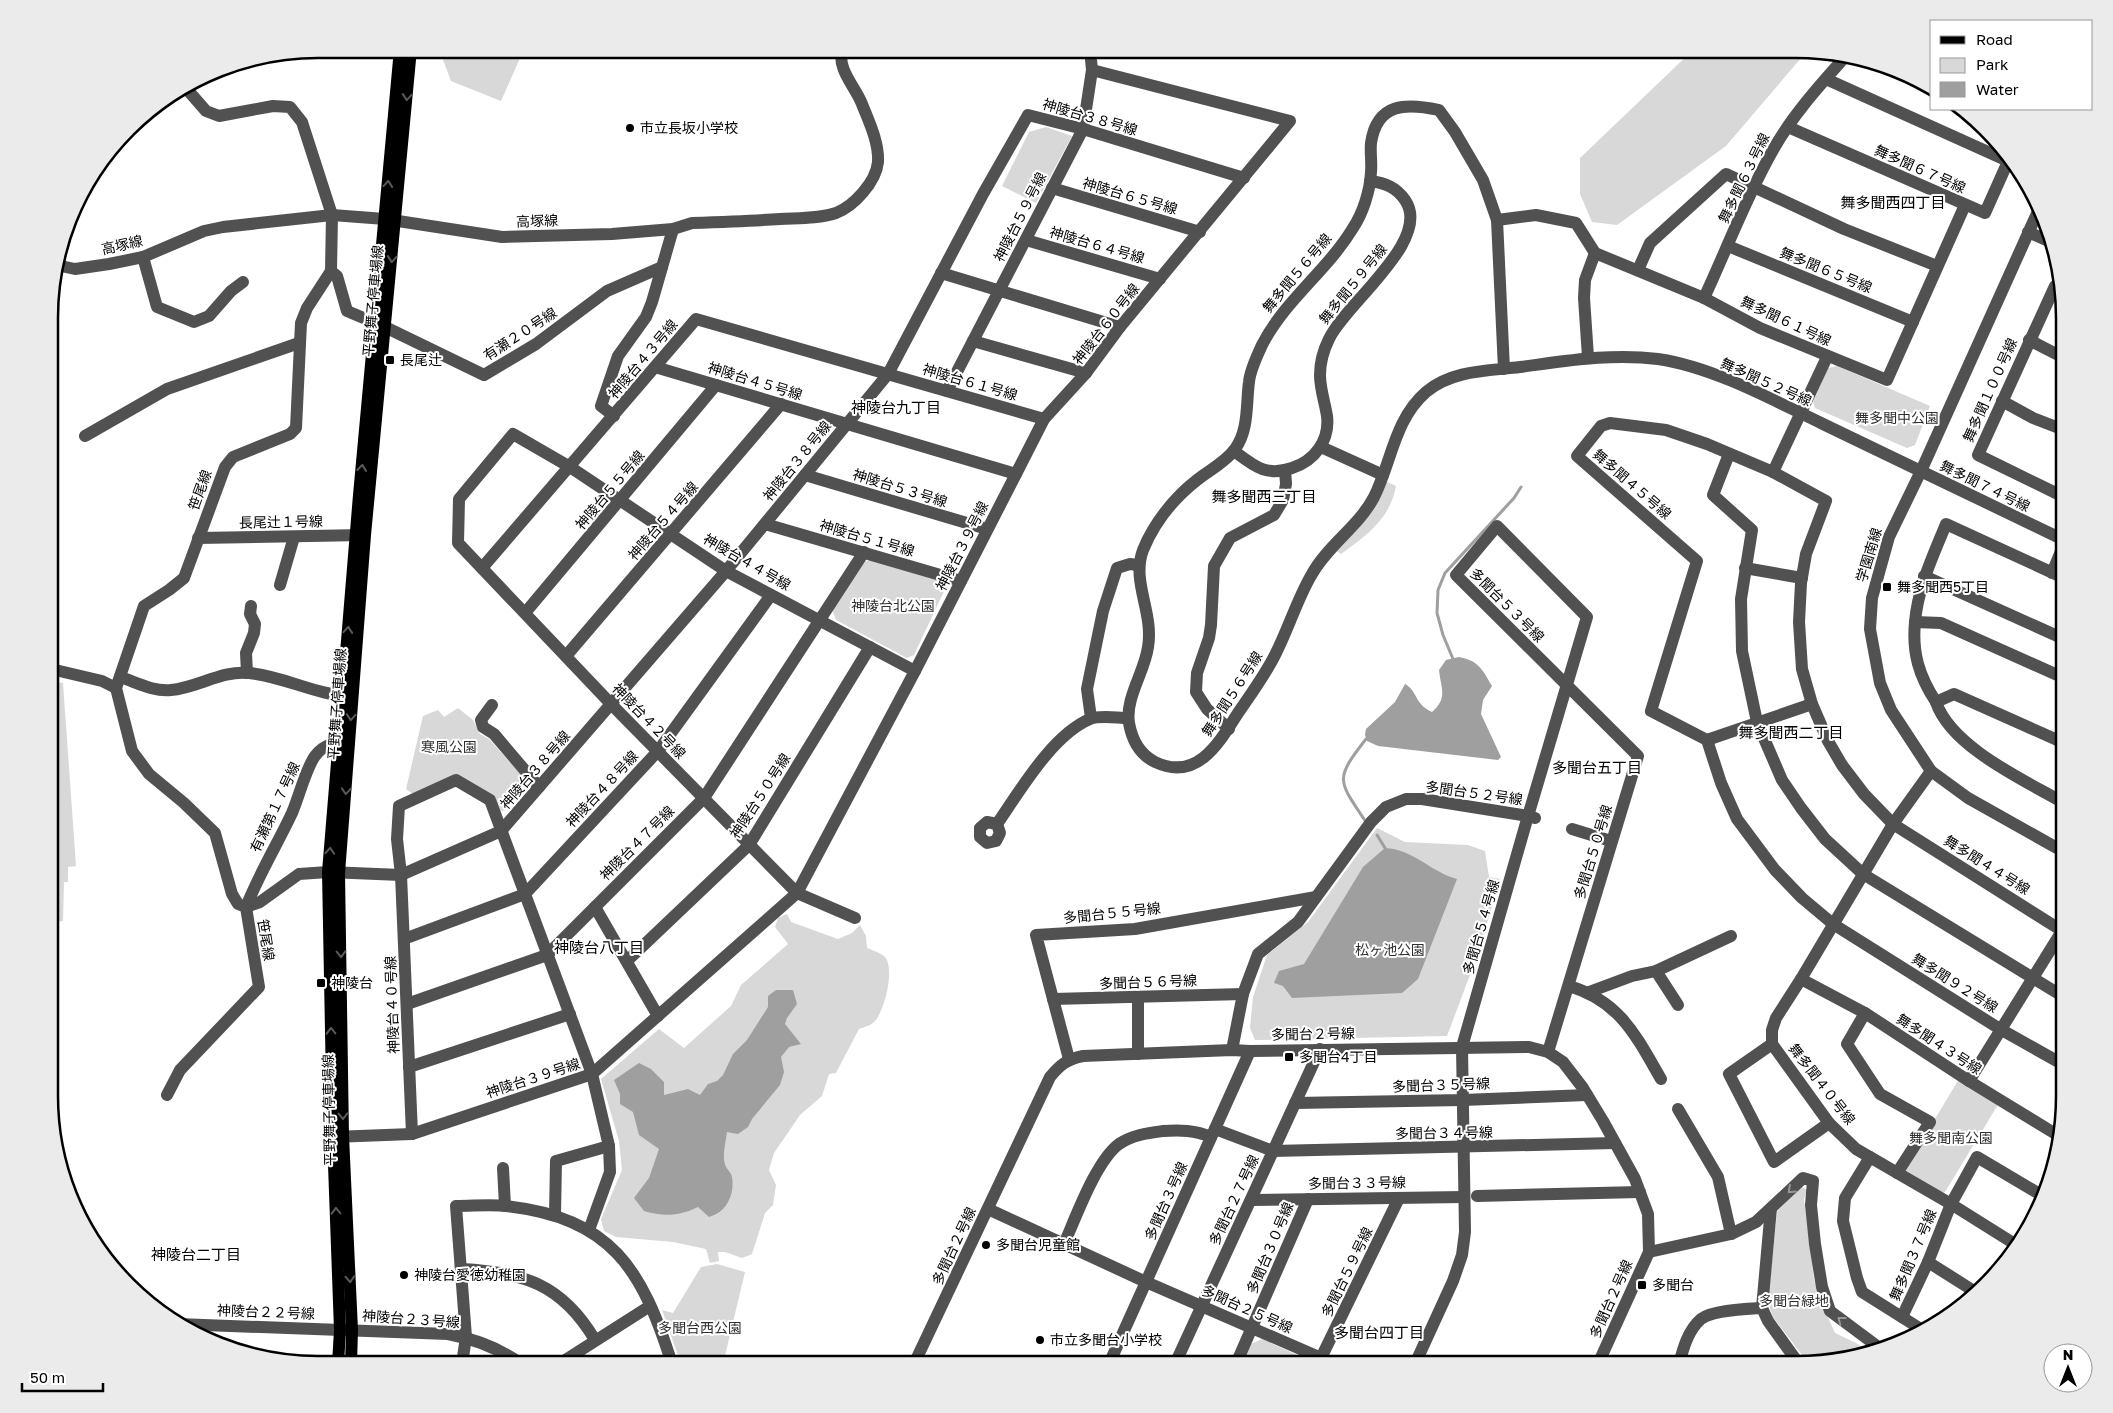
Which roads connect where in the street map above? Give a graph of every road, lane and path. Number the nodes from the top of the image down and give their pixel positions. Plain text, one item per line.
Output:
1 (399, 58) edge
2 (410, 58) edge
3 (840, 58) edge
4 (1091, 58) edge
5 (1841, 61) edge
6 (1092, 70) junction
7 (1826, 79) junction
8 (188, 91) edge
9 (1788, 127) junction
10 (1083, 129) junction
11 (1998, 154) edge
12 (2006, 165) edge
13 (1244, 178) junction
14 (1370, 181) junction
15 (1052, 188) junction
16 (1753, 188) junction
17 (1965, 206) junction
18 (332, 214) junction
19 (2035, 217) edge
20 (390, 220) junction
21 (1497, 220) junction
22 (673, 229) junction
23 (1200, 232) junction
24 (2028, 232) junction
25 (2044, 239) edge
26 (1026, 240) junction
27 (1728, 246) junction
28 (1595, 253) junction
29 (143, 257) junction
30 (62, 266) edge
31 (1937, 266) junction
32 (662, 267) junction
33 (1638, 270) junction
34 (331, 271) junction
35 (941, 273) junction
36 (1160, 279) junction
37 (242, 282) dead end
38 (1000, 289) junction
39 (2054, 289) edge
40 (1704, 298) junction
41 (1913, 322) junction
42 (381, 325) junction
43 (1120, 327) junction
44 (2029, 340) junction
45 (973, 341) junction
46 (299, 343) junction
47 (2056, 354) edge
48 (1828, 357) junction
49 (1588, 358) junction
50 (656, 367) junction
51 (1504, 369) junction
52 (1086, 373) junction
53 (888, 374) junction
54 (716, 385) junction
55 (947, 391) junction
56 (2002, 401) junction
57 (781, 404) junction
58 (1801, 413) junction
59 (614, 416) junction
60 (1044, 419) junction
61 (846, 424) junction
62 (2056, 427) edge
63 (85, 436) dead end
64 (1320, 447) junction
65 (1234, 451) junction
66 (1729, 454) junction
67 (570, 467) junction
68 (1285, 470) junction
69 (1921, 471) junction
70 (1773, 472) junction
71 (1016, 474) junction
72 (805, 475) junction
73 (1383, 475) junction
74 (2056, 493) edge
75 (620, 501) junction
76 (765, 524) junction
77 (988, 529) junction
78 (672, 535) junction
79 (361, 536) junction
80 (2056, 536) edge
81 (294, 537) junction
82 (198, 538) junction
83 (864, 552) junction
84 (2056, 563) edge
85 (1137, 565) junction
86 (482, 568) junction
87 (1745, 568) junction
88 (726, 571) junction
89 (2052, 573) junction
90 (2056, 575) edge
91 (1924, 576) junction
92 (1802, 578) junction
93 (961, 581) junction
94 (280, 585) dead end
95 (771, 595) junction
96 (251, 606) dead end
97 (525, 613) junction
98 (1587, 617) joint
99 (820, 621) junction
100 (1915, 622) junction
101 (2056, 635) edge
102 (870, 647) junction
103 (566, 656) junction
104 (58, 670) edge
105 (915, 671) junction
106 (247, 673) junction
107 (2056, 674) edge
108 (118, 682) junction
109 (1568, 686) junction
110 (347, 696) junction
111 (1936, 702) junction
112 (1812, 704) junction
113 (492, 705) dead end
114 (612, 705) junction
115 (1091, 718) junction
116 (1128, 718) junction
117 (1757, 722) junction
118 (1229, 728) junction
119 (2056, 739) edge
120 (1707, 740) junction
121 (343, 742) junction
122 (658, 751) junction
123 (1931, 771) junction
124 (540, 787) junction
125 (704, 798) junction
126 (2056, 798) edge
127 (1532, 817) junction
128 (997, 824) dead end
129 (1893, 824) junction
130 (1572, 829) dead end
131 (501, 831) junction
132 (1612, 841) junction
133 (750, 845) junction
134 (2056, 848) edge
135 (334, 873) junction
136 (1863, 874) junction
137 (402, 875) junction
138 (797, 893) junction
139 (525, 894) junction
140 (1316, 897) junction
141 (246, 907) junction
142 (595, 908) junction
143 (855, 918) dead end
144 (1833, 924) junction
145 (2056, 927) edge
146 (1731, 936) dead end
147 (404, 939) junction
148 (2056, 943) edge
149 (547, 954) junction
150 (627, 961) junction
151 (1656, 971) junction
152 (1801, 979) junction
153 (2034, 979) junction
154 (1569, 986) junction
155 (1589, 992) junction
156 (2056, 992) edge
157 (1243, 994) junction
158 (1138, 997) junction
159 (1053, 999) junction
160 (407, 1004) junction
161 (1678, 1005) dead end
162 (1865, 1013) junction
163 (570, 1014) junction
164 (658, 1016) junction
165 (2000, 1029) junction
166 (1772, 1044) junction
167 (1462, 1047) junction
168 (1320, 1049) junction
169 (1232, 1050) junction
170 (1250, 1051) junction
171 (1548, 1052) junction
172 (1138, 1054) junction
173 (1069, 1059) junction
174 (2056, 1060) edge
175 (409, 1067) junction
176 (592, 1074) junction
177 (1661, 1079) dead end
178 (1969, 1081) junction
179 (167, 1095) dead end
180 (1587, 1095) junction
181 (1463, 1100) junction
182 (1295, 1104) junction
183 (1678, 1109) dead end
184 (1829, 1123) junction
185 (2053, 1132) edge
186 (1213, 1133) junction
187 (412, 1134) junction
188 (338, 1136) junction
189 (1615, 1143) junction
190 (609, 1146) junction
191 (1464, 1148) junction
192 (1273, 1151) junction
193 (1870, 1157) junction
194 (503, 1168) dead end
195 (1896, 1173) junction
196 (1640, 1192) junction
197 (2037, 1192) edge
198 (1471, 1197) junction
199 (1399, 1198) junction
200 (1308, 1199) junction
201 (1251, 1200) junction
202 (1951, 1204) junction
203 (505, 1206) junction
204 (1771, 1208) junction
205 (988, 1209) junction
206 (555, 1215) junction
207 (589, 1230) junction
208 (1731, 1234) junction
209 (2011, 1242) edge
210 (1064, 1244) junction
211 (1649, 1252) junction
212 (1928, 1262) junction
213 (461, 1269) junction
214 (1146, 1282) junction
215 (1970, 1288) edge
216 (1202, 1305) junction
217 (650, 1306) junction
218 (1762, 1308) junction
219 (1902, 1317) junction
220 (194, 1325) edge
221 (1916, 1326) edge
222 (1252, 1327) junction
223 (346, 1330) junction
224 (466, 1337) junction
225 (595, 1340) junction
226 (1874, 1344) edge
227 (340, 1356) edge
228 (350, 1356) edge
229 (463, 1356) edge
230 (509, 1356) edge
231 (571, 1356) edge
232 (669, 1356) edge
233 (918, 1356) edge
234 (1113, 1356) edge
235 (1179, 1356) edge
236 (1239, 1356) edge
237 (1317, 1356) edge
238 (1323, 1356) edge
239 (1419, 1356) edge
240 (1602, 1356) edge
241 (1681, 1356) edge
242 (1794, 1356) edge

20 -> 1 main road, 平野舞子停車場線
2 -> 20 main road, 平野舞子停車場線
3 - 22 street, 高塚線
4 - 6 street, 神陵台５９号線
5 - 7 street, 舞多聞６３号線
6 - 10 street, 神陵台５９号線
6 - 13 street
7 - 9 street, 舞多聞６３号線
7 - 11 street
8 - 18 street
9 - 16 street, 舞多聞６３号線
9 - 17 street, 舞多聞６７号線
10 - 13 street, 神陵台３８号線
10 - 15 street, 神陵台５９号線
10 - 35 street, 神陵台３８号線
12 - 17 street, 舞多聞６７号線
13 - 23 street, 神陵台６０号線
14 - 21 street, 舞多聞５６号線
14 - 64 street, 舞多聞５９号線
14 - 65 street, 舞多聞５６号線
15 - 23 street, 神陵台６５号線
15 - 26 street, 神陵台５９号線
16 - 27 street, 舞多聞６３号線
16 - 31 street
16 - 33 street
17 - 31 street, 舞多聞６１号線
18 - 20 street, 高塚線
18 - 29 street, 高塚線
18 - 34 street
19 - 24 street, 学園南線
20 - 22 street, 高塚線
20 - 42 main road, 平野舞子停車場線
21 - 28 street
21 - 51 street, 舞多聞５６号線
22 - 32 street
23 - 36 street, 神陵台６０号線
24 - 25 street
24 - 69 street, 学園南線
26 - 36 street, 神陵台６４号線
26 - 38 street, 神陵台５９号線
27 - 40 street, 舞多聞６３号線
27 - 41 street, 舞多聞６５号線
28 - 33 street, 舞多聞６１号線
28 - 49 street
29 - 30 street, 高塚線
29 - 37 street
31 - 41 street, 舞多聞６１号線
32 - 42 street, 有瀬２０号線
32 - 59 street
33 - 40 street, 舞多聞６１号線
34 - 42 street, 有瀬２０号線
34 - 46 street, 笹尾線
35 - 38 street
35 - 53 street, 神陵台３８号線
36 - 43 street, 神陵台６０号線
38 - 43 street
38 - 45 street, 神陵台５９号線
39 - 44 street, 舞多聞１００号線
40 - 48 street, 舞多聞６１号線
41 - 48 street, 舞多聞６１号線
42 - 79 main road, 平野舞子停車場線
43 - 52 street, 神陵台６０号線
44 - 47 street
44 - 56 street, 舞多聞１００号線
45 - 52 street
45 - 55 street, 神陵台５９号線
46 - 63 street
46 - 82 street, 笹尾線
48 - 58 street
49 - 51 street, 舞多聞５６号線
49 - 58 street, 舞多聞５２号線
50 - 53 street, 神陵台４３号線
50 - 54 street, 神陵台４５号線
50 - 59 street, 神陵台４３号線
51 - 73 street, 舞多聞５６号線
52 - 60 street, 神陵台６０号線
53 - 55 street, 神陵台６１号線
53 - 61 street, 神陵台３８号線
54 - 57 street, 神陵台４５号線
54 - 75 street, 神陵台５５号線
55 - 60 street, 神陵台６１号線
56 - 62 street
56 - 74 street, 舞多聞１００号線
57 - 61 street, 神陵台４５号線
57 - 78 street, 神陵台５４号線
58 - 69 street, 舞多聞５２号線
58 - 70 street
59 - 67 street, 神陵台４３号線
60 - 71 street, 神陵台６０号線
61 - 71 street
61 - 72 street, 神陵台３８号線
64 - 68 street, 舞多聞５９号線
64 - 73 street
65 - 68 street, 舞多聞５９号線
65 - 85 street, 舞多聞５６号線
66 - 70 street, 舞多聞４５号線
66 - 87 street
66 - 120 street, 舞多聞４５号線
67 - 75 street, 神陵台４４号線
67 - 86 street, 神陵台４３号線
67 - 86 street, 神陵台４４号線
68 - 118 street
69 - 80 street, 舞多聞７４号線
69 - 123 street, 学園南線
70 - 92 street, 舞多聞４５号線
71 - 77 street, 神陵台３９号線
72 - 76 street, 神陵台３８号線
72 - 77 street, 神陵台５３号線
73 - 118 street, 舞多聞５６号線
75 - 78 street, 神陵台４４号線
75 - 97 street, 神陵台５５号線
76 - 83 street, 神陵台５１号線
76 - 88 street, 神陵台３８号線
77 - 93 street, 神陵台３９号線
78 - 88 street, 神陵台４４号線
78 - 103 street, 神陵台５４号線
79 - 81 street, 長尾辻１号線
79 - 110 main road, 平野舞子停車場線
81 - 82 street, 長尾辻１号線
81 - 94 street
82 - 108 street, 笹尾線
83 - 93 street, 神陵台５１号線
83 - 99 street, 神陵台４７号線
84 - 89 street
85 - 115 street
85 - 116 street
86 - 97 street, 神陵台４２号線
87 - 92 street
87 - 117 street
88 - 95 street, 神陵台４４号線
88 - 114 street, 神陵台３８号線
89 - 90 street
89 - 91 street
91 - 100 street
91 - 101 street
92 - 112 street, 舞多聞４５号線
93 - 105 street, 神陵台３９号線
95 - 99 street, 神陵台４４号線
95 - 122 street, 神陵台４８号線
96 - 106 street
97 - 103 street, 神陵台４２号線
98 - 109 street, 多聞台５２号線
98 - 109 street, 多聞台５３号線
99 - 102 street, 神陵台４４号線
99 - 125 street, 神陵台４７号線
100 - 107 street
100 - 111 street
102 - 105 street, 神陵台４４号線
102 - 133 street, 神陵台５０号線
103 - 114 street, 神陵台４２号線
104 - 108 street
105 - 138 street, 神陵台３９号線
106 - 108 street
106 - 110 street
108 - 141 street, 笹尾線
109 - 127 street, 多聞台５２号線
109 - 132 street, 多聞台５０号線
110 - 121 main road, 平野舞子停車場線
111 - 119 street
111 - 126 street
112 - 117 street
112 - 129 street, 舞多聞４５号線
113 - 124 street
114 - 122 street, 神陵台４２号線
114 - 124 street, 神陵台３８号線
115 - 116 street
115 - 128 street
116 - 118 street, 舞多聞５６号線
117 - 120 street
117 - 136 street
120 - 144 street
121 - 135 main road, 平野舞子停車場線
121 - 141 street, 有瀬第１７号線
122 - 125 street, 神陵台４２号線
122 - 139 street, 神陵台４８号線
123 - 129 street, 舞多聞４０号線
123 - 134 street, 学園南線
124 - 131 street, 神陵台３８号線
125 - 133 street, 神陵台４２号線
125 - 142 street, 神陵台４７号線
127 - 140 street, 多聞台５２号線
127 - 167 street, 多聞台５４号線
129 - 136 street, 舞多聞４０号線
129 - 145 street, 舞多聞４４号線
130 - 132 street
131 - 137 street, 神陵台３８号線
131 - 137 street, 神陵台４０号線
131 - 139 street
132 - 154 street, 多聞台５０号線
133 - 138 street, 神陵台４２号線
133 - 150 street, 神陵台５０号線
135 - 137 street, 神陵台３８号線
135 - 141 street, 神陵台３８号線
135 - 188 main road, 平野舞子停車場線
136 - 144 street, 舞多聞４０号線
136 - 153 street
137 - 147 street, 神陵台４０号線
138 - 143 street
138 - 164 street, 神陵台３９号線
139 - 147 street, 神陵台４８号線
139 - 149 street
140 - 157 street, 多聞台５２号線
140 - 159 street, 多聞台５５号線
141 - 179 street, 笹尾線
142 - 149 street, 神陵台４７号線
142 - 150 street
144 - 152 street, 舞多聞４０号線
144 - 165 street, 舞多聞９２号線
146 - 151 street
147 - 160 street, 神陵台４０号線
148 - 153 street
149 - 160 street, 神陵台４７号線
149 - 163 street
150 - 164 street
151 - 155 street
151 - 161 street
152 - 162 street, 舞多聞４３号線
152 - 166 street, 舞多聞４０号線
153 - 156 street
153 - 165 street
154 - 155 street
154 - 171 street, 多聞台５０号線
155 - 177 street
157 - 158 street, 多聞台５６号線
157 - 169 street, 多聞台５２号線
158 - 159 street, 多聞台５６号線
158 - 172 street
159 - 173 street, 多聞台５５号線
160 - 175 street, 神陵台４０号線
162 - 178 street, 舞多聞４３号線
162 - 195 street
163 - 175 street
163 - 176 street
164 - 176 street, 神陵台３９号線
165 - 174 street, 舞多聞９２号線
165 - 178 street
166 - 184 street, 舞多聞４０号線
166 - 184 street
167 - 168 street, 多聞台２号線
167 - 171 street, 多聞台２号線
167 - 181 street, 多聞台５４号線
168 - 170 street, 多聞台２号線
168 - 182 street, 多聞台２７号線
169 - 170 street, 多聞台２号線
169 - 172 street, 多聞台２号線
170 - 186 street, 多聞台３号線
171 - 180 street, 多聞台２号線
172 - 173 street, 多聞台２号線
173 - 205 street, 多聞台２号線
175 - 187 street, 神陵台４０号線
176 - 187 street, 神陵台３９号線
176 - 190 street
178 - 185 street, 舞多聞４３号線
180 - 181 street, 多聞台３５号線
180 - 189 street, 多聞台２号線
181 - 182 street, 多聞台３５号線
181 - 191 street, 多聞台５４号線
182 - 192 street, 多聞台２７号線
183 - 208 street
184 - 193 street, 舞多聞４０号線
186 - 192 street
186 - 210 street
186 - 214 street, 多聞台３号線
187 - 188 street, 神陵台３９号線
188 - 223 main road, 平野舞子停車場線
189 - 191 street, 多聞台３４号線
189 - 196 street, 多聞台２号線
190 - 206 street
190 - 207 street
191 - 192 street, 多聞台３４号線
191 - 198 street, 多聞台５４号線
192 - 201 street, 多聞台２７号線
193 - 195 street, 舞多聞４０号線
193 - 219 street
194 - 203 street
195 - 202 street, 舞多聞４０号線
196 - 198 street, 多聞台３３号線
196 - 211 street, 多聞台２号線
197 - 202 street, 舞多聞３７号線
198 - 199 street, 多聞台３３号線
198 - 239 street, 多聞台５４号線
199 - 200 street, 多聞台３３号線
199 - 238 street, 多聞台５９号線
200 - 201 street, 多聞台３３号線
200 - 222 street, 多聞台３０号線
201 - 216 street, 多聞台２７号線
202 - 209 street, 舞多聞４０号線
202 - 212 street, 舞多聞３７号線
203 - 206 street
203 - 213 street
204 - 208 street
204 - 218 street
226 -> 204 street
205 - 210 street, 多聞台２５号線
205 - 233 street, 多聞台２号線
206 - 207 street
207 - 217 street
208 - 211 street
210 - 214 street, 多聞台２５号線
211 - 240 street, 多聞台２号線
212 - 215 street
212 - 219 street, 舞多聞３７号線
213 - 224 street
213 - 225 street
214 - 216 street, 多聞台２５号線
214 - 234 street, 多聞台３号線
216 - 222 street, 多聞台２５号線
216 - 235 street, 多聞台２７号線
217 - 225 street
217 - 232 street
218 - 241 street
218 - 242 street
219 - 221 street
220 - 223 street, 神陵台２２号線
222 - 236 street, 多聞台３０号線
222 - 237 street, 多聞台２５号線
223 - 224 street, 神陵台２３号線
223 - 227 main road, 平野舞子停車場線
223 - 228 main road, 平野舞子停車場線
224 - 229 street
224 - 230 street, 神陵台２３号線
225 - 231 street

